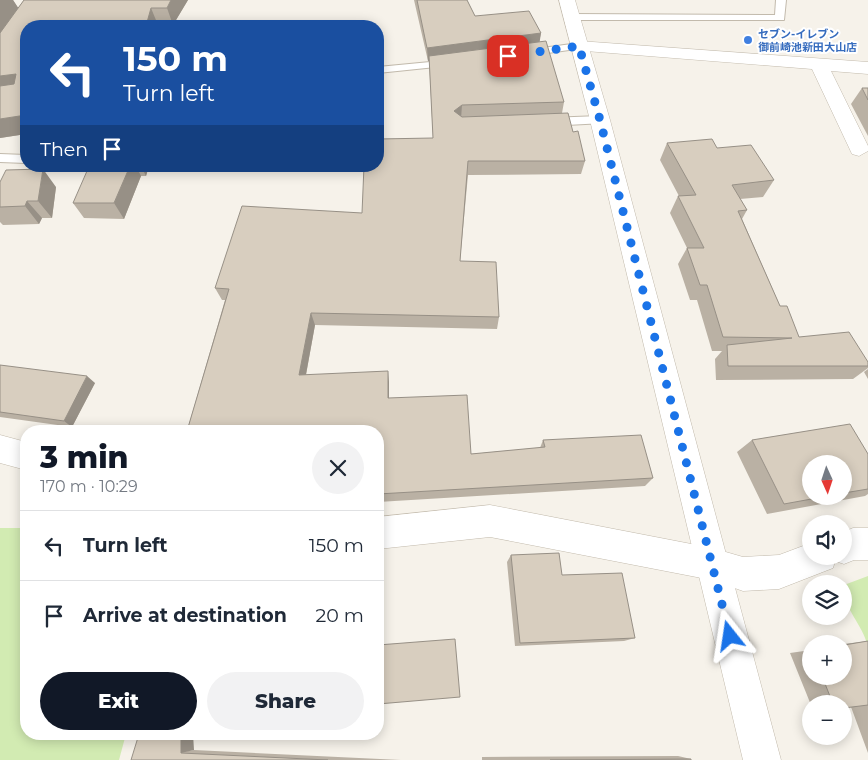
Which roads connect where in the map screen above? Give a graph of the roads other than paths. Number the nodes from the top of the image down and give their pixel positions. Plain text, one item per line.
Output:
1 (781, 0) edge
2 (570, 8) edge
3 (579, 46) junction
4 (513, 55) edge
5 (466, 61) edge
6 (819, 64) junction
7 (868, 68) edge
8 (384, 69) edge
9 (600, 120) junction
10 (531, 123) edge
11 (859, 149) dead end
12 (0, 158) edge
13 (20, 159) edge
14 (0, 449) edge
15 (20, 454) edge
16 (384, 532) edge
17 (852, 544) edge
18 (868, 544) edge
19 (802, 563) edge
20 (712, 564) junction
21 (762, 760) edge

1 - 2 lane
2 - 3 street
3 - 4 lane
3 - 6 street
3 - 9 street
5 - 8 lane
6 - 7 street
6 - 11 street
9 - 10 lane
9 - 20 street
12 - 13 lane
14 - 15 street
16 - 20 street
17 - 18 street
19 - 20 street
20 - 21 street

